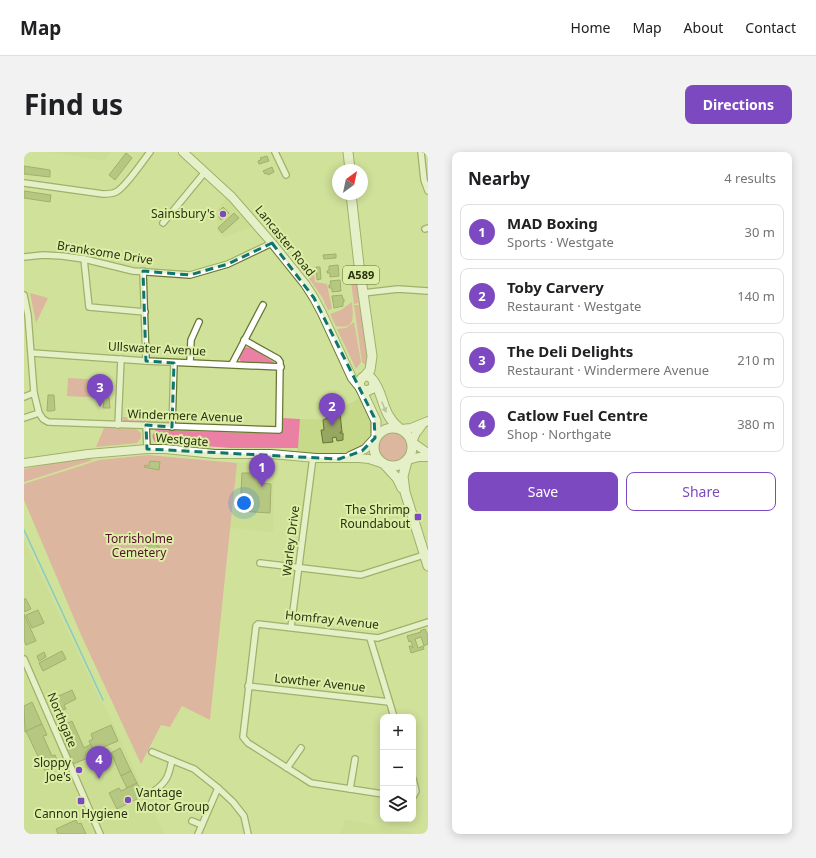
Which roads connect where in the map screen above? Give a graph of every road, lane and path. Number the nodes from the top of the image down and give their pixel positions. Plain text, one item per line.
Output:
1 (150, 152) edge
2 (183, 152) edge
3 (274, 152) edge
4 (348, 152) edge
5 (421, 152) edge
6 (428, 162) edge
7 (349, 164) edge
8 (421, 164) junction
9 (205, 172) junction
10 (286, 176) dead end
11 (24, 183) edge
12 (428, 191) edge
13 (352, 200) edge
14 (162, 223) dead end
15 (272, 243) junction
16 (24, 257) edge
17 (84, 259) junction
18 (143, 271) junction
19 (428, 291) edge
20 (363, 293) junction
21 (24, 295) edge
22 (263, 305) dead end
23 (144, 312) junction
24 (199, 322) dead end
25 (244, 340) junction
26 (24, 344) edge
27 (31, 344) junction
28 (32, 353) junction
29 (372, 356) junction
30 (121, 359) junction
31 (146, 361) junction
32 (190, 362) junction
33 (346, 362) junction
34 (174, 363) junction
35 (232, 364) junction
36 (281, 367) junction
37 (364, 376) junction
38 (374, 382) junction
39 (361, 388) junction
40 (34, 393) junction
41 (24, 397) edge
42 (39, 413) junction
43 (24, 418) edge
44 (427, 421) edge
45 (118, 425) junction
46 (146, 425) junction
47 (172, 427) junction
48 (400, 429) junction
49 (376, 438) junction
50 (412, 442) junction
51 (147, 449) junction
52 (428, 453) edge
53 (313, 457) junction
54 (428, 457) edge
55 (340, 459) junction
56 (407, 460) junction
57 (24, 462) edge
58 (385, 465) junction
59 (405, 492) junction
60 (424, 555) junction
61 (260, 563) dead end
62 (298, 566) junction
63 (428, 566) edge
64 (428, 622) edge
65 (291, 627) junction
66 (370, 638) junction
67 (24, 659) edge
68 (248, 686) junction
69 (389, 702) junction
70 (393, 714) edge
71 (301, 748) dead end
72 (152, 752) dead end
73 (355, 759) dead end
74 (172, 760) junction
75 (287, 768) junction
76 (218, 788) junction
77 (350, 789) junction
78 (154, 791) dead end
79 (380, 794) edge
80 (192, 821) dead end
81 (202, 825) junction
82 (100, 834) edge
83 (198, 834) edge
84 (248, 834) edge

1 - 11 street
2 - 9 street, Lancaster Road
3 - 10 street
4 - 7 main road
5 - 8 street
6 - 8 street
8 - 12 street
9 - 14 street
9 - 15 street, Lancaster Road
13 - 20 main road, A589
15 - 18 street, Branksome Drive
15 - 33 street, Lancaster Road
16 - 17 street, Branksome Drive
17 - 18 street, Branksome Drive
17 - 23 street
18 - 23 street
19 - 20 street
20 - 29 main road, A589
21 - 27 street
22 - 25 street
23 - 31 street
24 - 32 street
25 - 35 street
25 - 36 street
26 - 27 street
27 - 28 street
28 - 30 street, Ullswater Avenue
28 - 40 street
29 - 37 main road, A589
29 - 38 main road, A589
30 - 31 street, Ullswater Avenue
30 - 45 street
31 - 34 street, Ullswater Avenue
32 - 34 street, Ullswater Avenue
32 - 35 street, Ullswater Avenue
33 - 37 street, Lancaster Road
33 - 39 street, Lancaster Road
34 - 47 street
35 - 36 street, Ullswater Avenue
36 - 47 street, Windermere Avenue
37 - 38 main road
37 - 39 main road, A589
38 - 39 main road
38 -> 48 main road, A589
39 - 49 main road, Lancaster Road
40 - 41 street
40 - 42 street
42 - 43 street
42 - 45 street, Windermere Avenue
44 - 48 street
44 - 50 street
45 - 46 street, Windermere Avenue
46 - 47 street, Windermere Avenue
46 - 51 street
48 - 49 main road
48 - 50 main road, A589
49 - 55 street, Westgate
49 - 58 main road
50 - 52 street
50 - 56 main road
51 - 53 street, Westgate
51 - 57 street, Westgate
53 - 55 street, Westgate
53 - 62 street, Warley Drive
54 - 56 street
55 - 58 street, Westgate
56 - 58 main road
56 - 59 main road
58 - 59 main road
59 - 60 main road
60 - 62 street
60 - 63 main road
61 - 62 street
62 - 65 street, Warley Drive
64 - 66 street, Homfray Avenue
65 - 66 street, Homfray Avenue
65 - 68 street, Homfray Avenue
66 - 69 street
67 - 82 street, Northgate
68 - 69 street, Lowther Avenue
68 - 75 street
69 - 70 street
71 - 75 street
72 - 74 street
73 - 77 street
74 - 76 street
74 - 78 street
75 - 77 street
76 - 81 street
76 - 84 street
77 - 79 street
80 - 81 street
81 - 83 street

